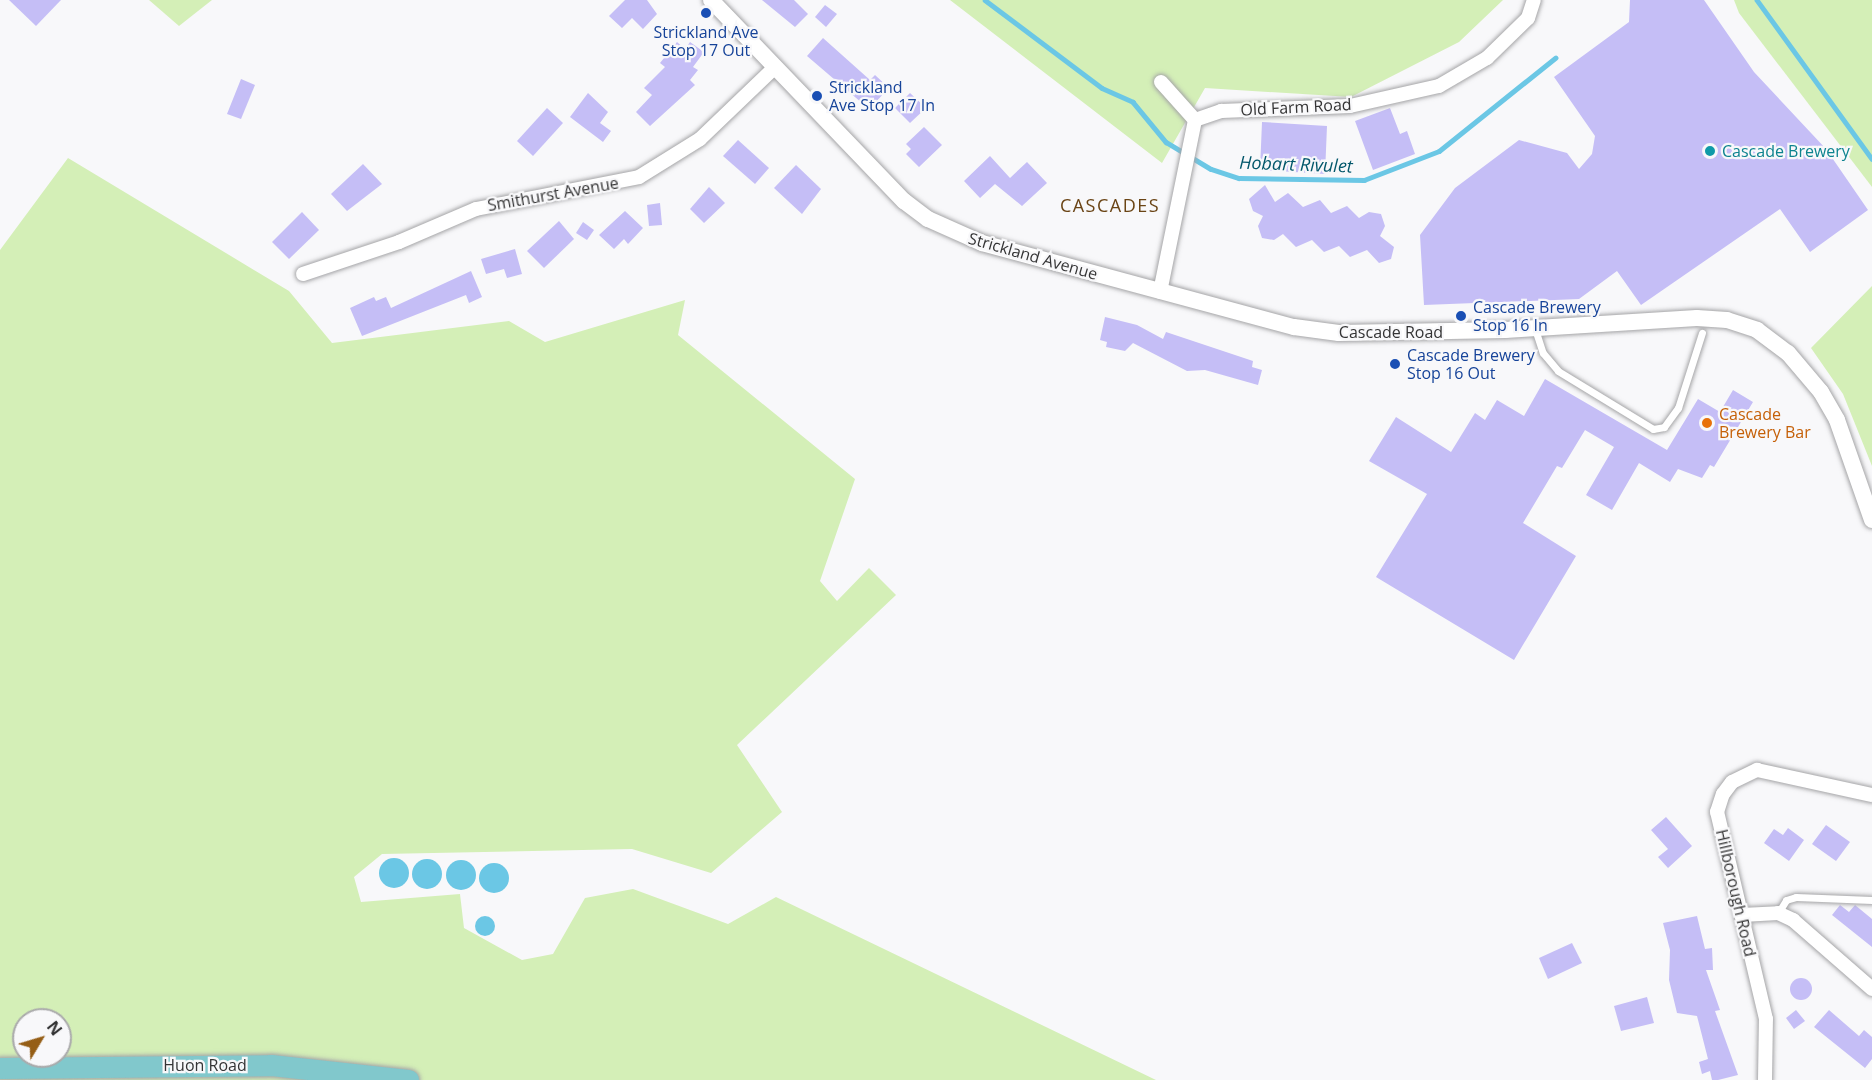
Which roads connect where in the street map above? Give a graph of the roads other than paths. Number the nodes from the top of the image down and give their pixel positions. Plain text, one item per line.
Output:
1 (711, 0) edge
2 (1534, 0) edge
3 (774, 68) junction
4 (1161, 81) dead end
5 (1195, 120) junction
6 (303, 274) dead end
7 (1160, 292) junction
8 (1535, 329) junction
9 (1702, 333) dead end
10 (1872, 520) edge
11 (1872, 795) edge
12 (1872, 900) edge
13 (1778, 914) junction
14 (1742, 915) junction
15 (1872, 988) edge
16 (0, 1068) edge
17 (408, 1080) edge
18 (1765, 1080) edge

1 - 3 street, Strickland Avenue
2 - 5 street, Old Farm Road
3 - 6 street, Smithurst Avenue
3 - 7 street, Strickland Avenue
4 - 5 street
5 - 7 street
7 - 8 street, Cascade Road
8 - 9 lane
8 - 10 street, Cascade Road
11 - 14 street, Hillborough Road
12 - 13 lane
13 - 14 street
13 - 15 street
14 - 18 street, Hillborough Road
16 - 17 main road, Huon Road

